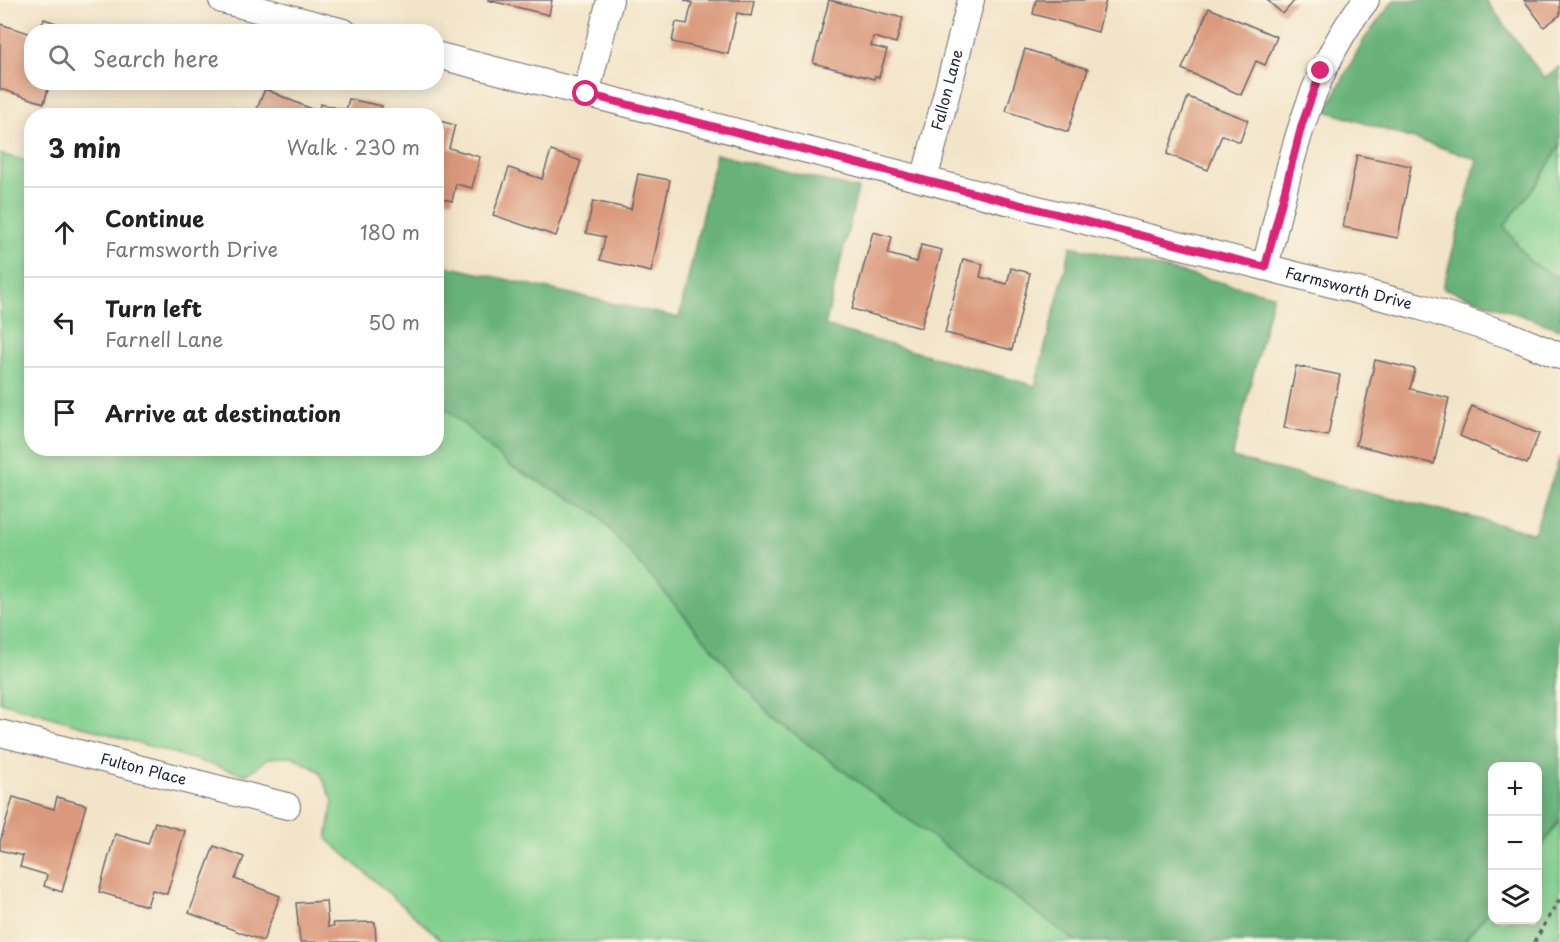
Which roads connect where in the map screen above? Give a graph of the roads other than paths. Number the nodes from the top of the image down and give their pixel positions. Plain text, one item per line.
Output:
1 (222, 0) edge
2 (610, 0) edge
3 (971, 0) edge
4 (1366, 0) edge
5 (250, 4) edge
6 (317, 24) edge
7 (444, 58) edge
8 (586, 94) junction
9 (924, 180) junction
10 (1265, 267) junction
11 (1560, 356) edge
12 (0, 733) edge
13 (287, 806) dead end

1 - 5 street
2 - 8 street
3 - 9 street, Fallon Lane
4 - 10 street
5 - 6 street
7 - 8 street, Farmsworth Drive
8 - 9 street, Farmsworth Drive
9 - 10 street, Farmsworth Drive
10 - 11 street, Farmsworth Drive
12 - 13 street, Fulton Place

